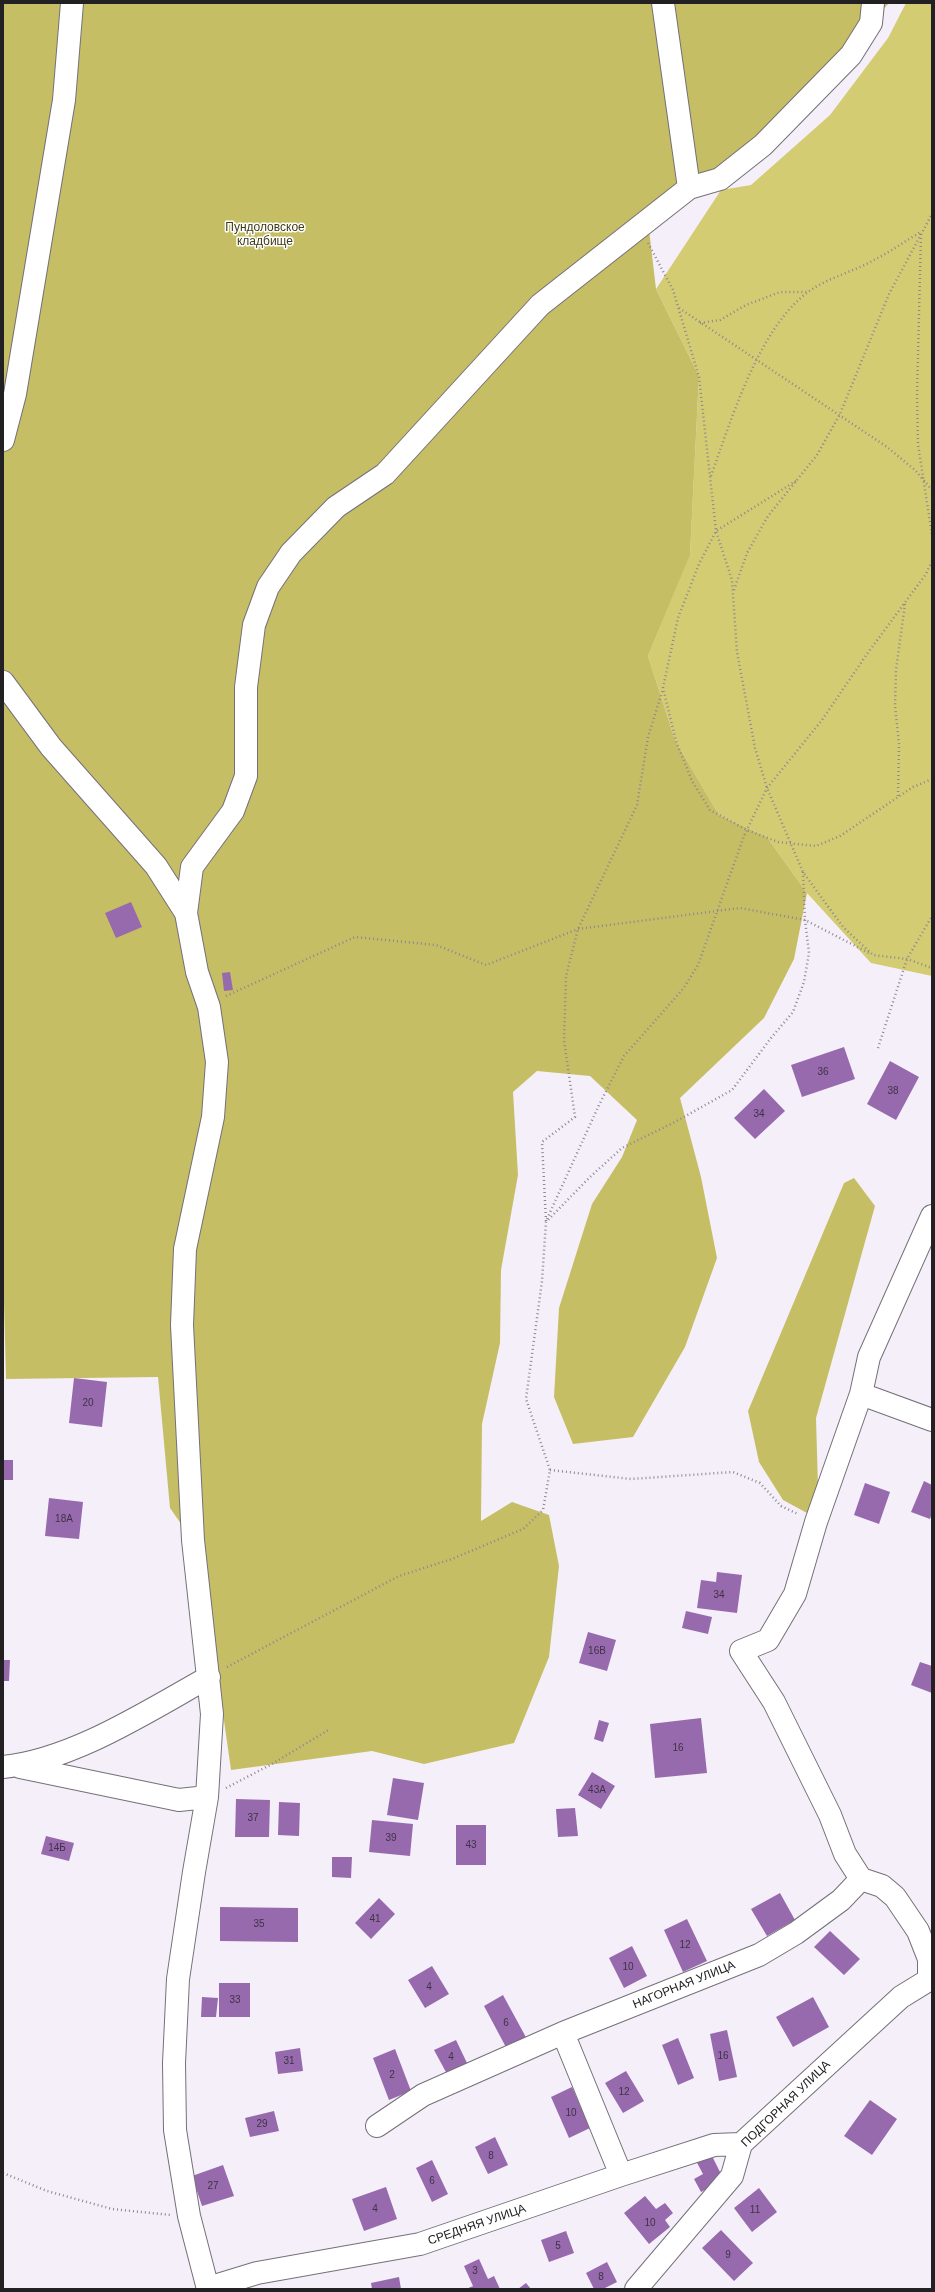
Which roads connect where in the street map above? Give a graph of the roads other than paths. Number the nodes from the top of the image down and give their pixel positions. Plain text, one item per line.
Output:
1 (72, 3) edge
2 (663, 3) edge
3 (873, 3) edge
4 (689, 188) junction
5 (3, 440) edge
6 (3, 682) edge
7 (186, 913) junction
8 (932, 1216) edge
9 (861, 1394) junction
10 (932, 1420) edge
11 (209, 1676) junction
12 (10, 1767) edge
13 (207, 1797) junction
14 (861, 1880) junction
15 (931, 1965) edge
16 (563, 2033) junction
17 (377, 2126) dead end
18 (741, 2144) junction
19 (621, 2175) junction
20 (208, 2288) edge
21 (636, 2289) edge

1 - 5 street
2 - 4 street
3 - 4 street
4 - 7 street
6 - 7 street
7 - 11 street
8 - 9 street
9 - 10 street
9 - 14 street
11 - 12 street
11 - 13 street
12 - 13 street
13 - 20 street
14 - 15 street
14 - 16 street, НАГОРНАЯ УЛИЦА
15 - 18 street, ПОДГОРНАЯ УЛИЦА
16 - 17 street, НАГОРНАЯ УЛИЦА
16 - 19 street
18 - 19 street, СРЕДНЯЯ УЛИЦА
18 - 21 street, ПОДГОРНАЯ УЛИЦА
19 - 20 street, СРЕДНЯЯ УЛИЦА

